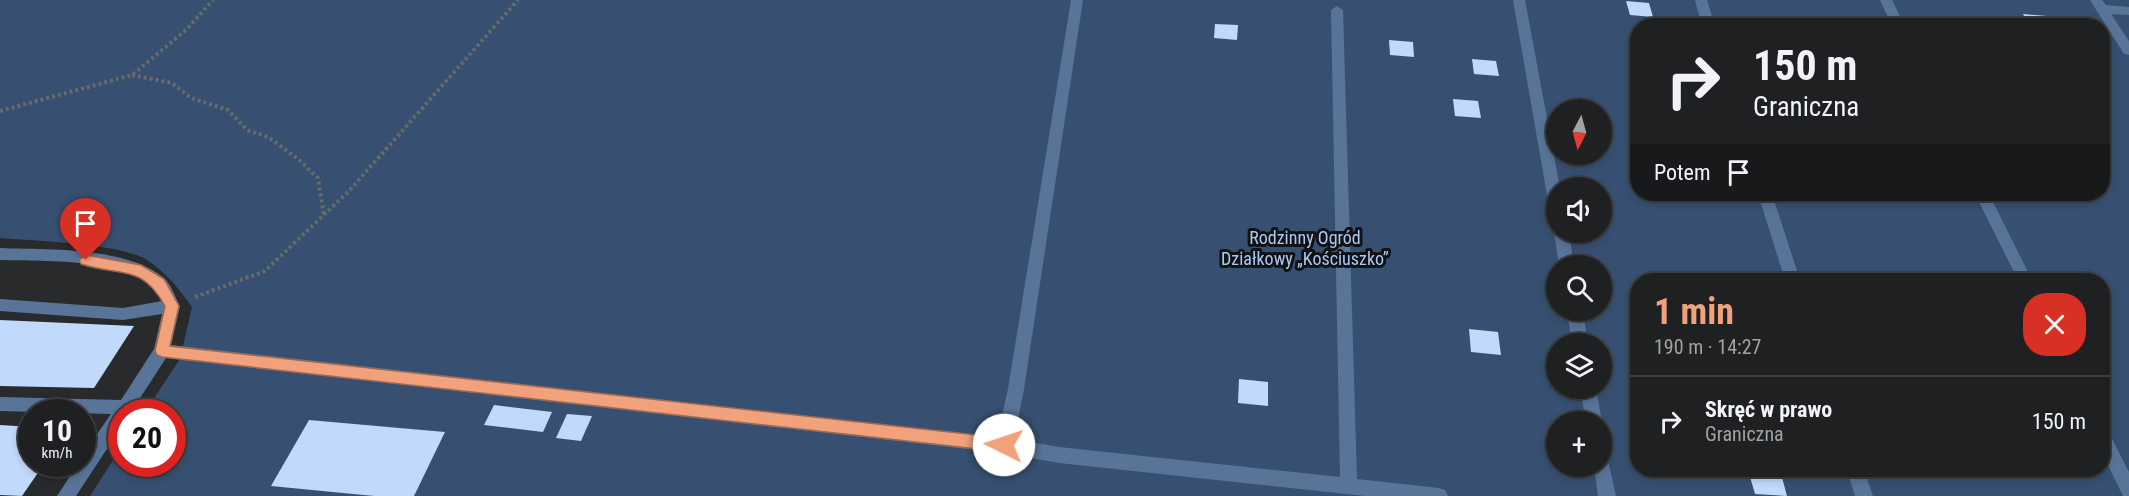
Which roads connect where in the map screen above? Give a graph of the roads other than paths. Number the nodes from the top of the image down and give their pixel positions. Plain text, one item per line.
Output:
1 (1077, 0) edge
2 (1520, 0) edge
3 (1701, 0) edge
4 (1886, 0) edge
5 (2099, 5) edge
6 (1337, 10) dead end
7 (2129, 11) edge
8 (1707, 18) edge
9 (1895, 18) edge
10 (2107, 18) edge
11 (2110, 22) edge
12 (2129, 51) edge
13 (1551, 177) edge
14 (1766, 201) edge
15 (1986, 201) edge
16 (0, 254) edge
17 (1791, 273) edge
18 (2022, 273) edge
19 (0, 305) edge
20 (172, 306) junction
21 (162, 351) junction
22 (130, 399) edge
23 (0, 404) edge
24 (108, 407) edge
25 (108, 433) edge
26 (1004, 445) junction
27 (2110, 452) edge
28 (1604, 477) edge
29 (1858, 477) edge
30 (1348, 486) junction
31 (2129, 490) edge
32 (66, 496) edge
33 (1439, 496) edge
34 (1607, 496) edge
35 (1864, 496) edge

1 - 26 street
2 - 13 street
3 - 8 street
4 - 9 street
5 - 7 street
5 - 10 street
6 - 30 street
11 - 12 street
14 - 17 street
15 - 18 street
16 - 20 street
19 - 20 street
20 - 21 street
21 - 22 street
21 - 26 street
23 - 24 street
25 - 32 street
26 - 30 street
27 - 31 street
28 - 34 street
29 - 35 street
30 - 33 street

